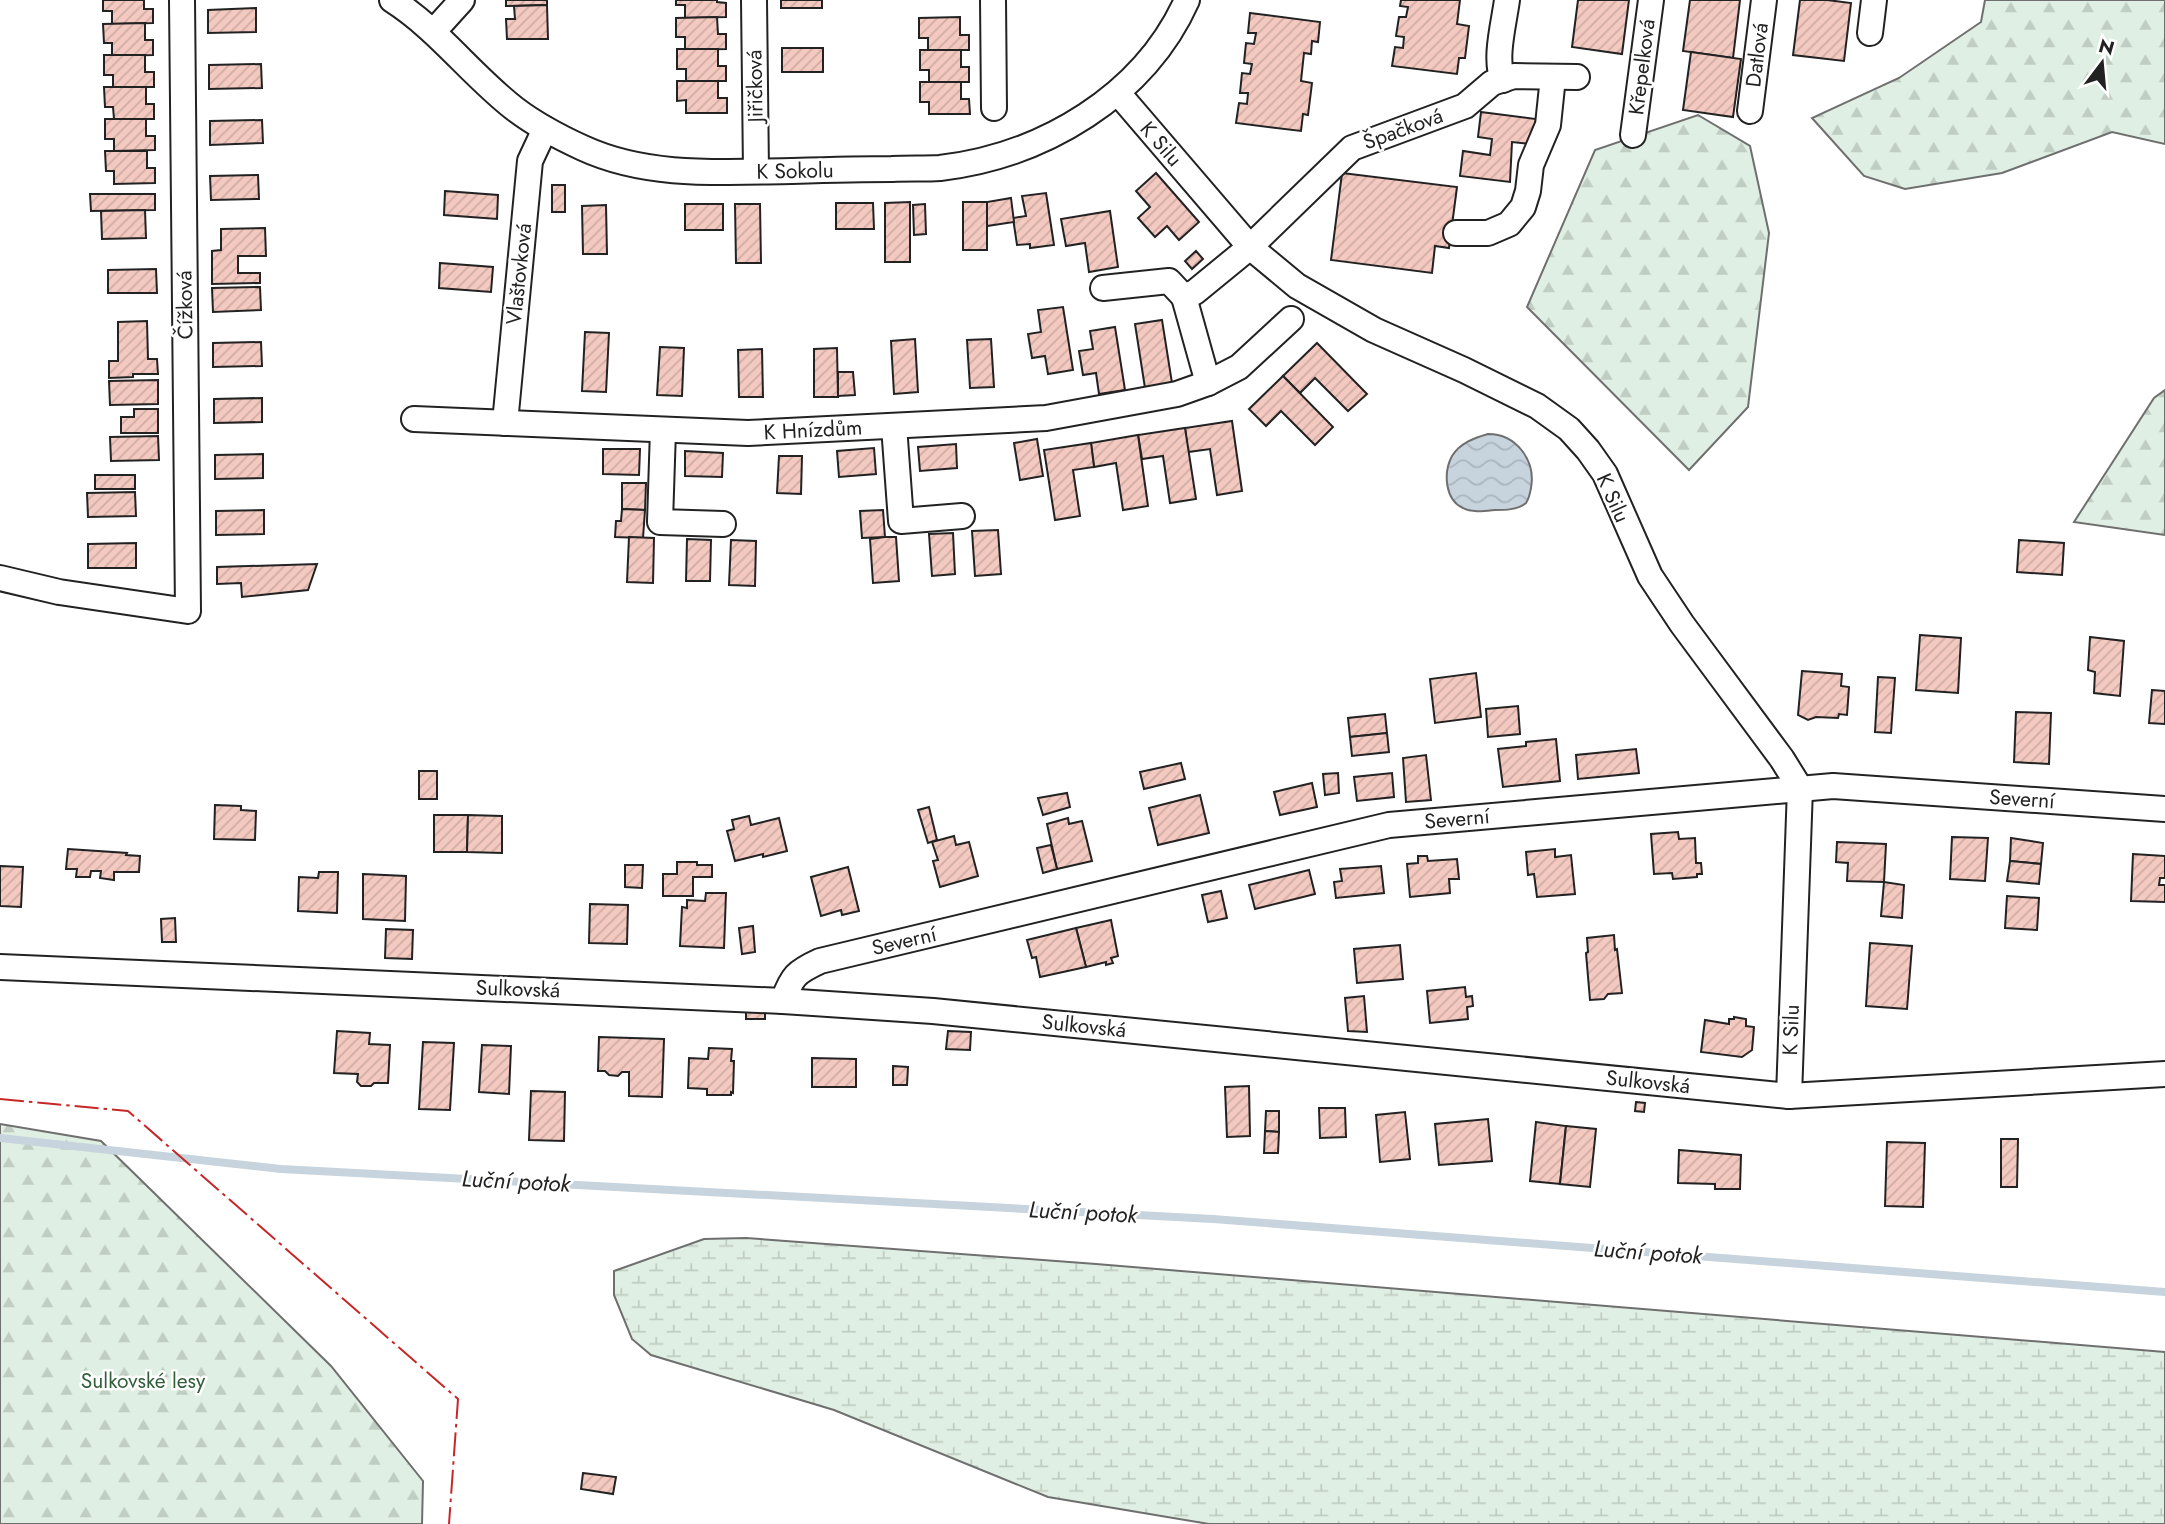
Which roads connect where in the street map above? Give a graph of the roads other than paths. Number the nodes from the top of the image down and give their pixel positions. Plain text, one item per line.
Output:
1 (182, 0) edge
2 (392, 0) edge
3 (461, 0) edge
4 (754, 0) edge
5 (993, 0) edge
6 (1187, 0) edge
7 (1507, 0) edge
8 (1651, 0) edge
9 (1764, 0) edge
10 (1874, 0) edge
11 (434, 31) junction
12 (1870, 33) dead end
13 (1503, 80) junction
14 (1118, 93) junction
15 (994, 108) dead end
16 (1750, 111) dead end
17 (545, 129) junction
18 (1633, 135) dead end
19 (756, 172) junction
20 (1456, 233) dead end
21 (1250, 247) junction
22 (1103, 288) dead end
23 (1184, 297) junction
24 (1291, 319) dead end
25 (1208, 383) junction
26 (414, 419) dead end
27 (505, 423) junction
28 (894, 426) junction
29 (663, 430) junction
30 (962, 516) dead end
31 (723, 524) dead end
32 (0, 578) edge
33 (1800, 788) junction
34 (2165, 809) edge
35 (0, 967) edge
36 (783, 1001) junction
37 (2165, 1074) edge
38 (1789, 1096) junction

1 - 32 street, Čížková
2 - 11 street, K Sokolu
3 - 11 street
4 - 19 street, Jiřičková
5 - 15 street
6 - 14 street, K Sokolu
7 - 13 street
8 - 18 street, Křepelková
9 - 16 street, Datlová
10 - 12 street
11 - 17 street, K Sokolu
13 - 20 street, Špačková
13 - 21 street, Špačková
14 - 19 street, K Sokolu
14 - 21 street, K Silu
17 - 19 street, K Sokolu
17 - 27 street, Vlaštovková
21 - 23 street
21 - 33 street, K Silu
22 - 23 street
23 - 25 street
24 - 25 street, K Hnízdům
25 - 28 street, K Hnízdům
26 - 27 street, K Hnízdům
27 - 29 street, K Hnízdům
28 - 29 street, K Hnízdům
28 - 30 street
29 - 31 street
33 - 34 street, Severní
33 - 36 street, Severní
33 - 38 street, K Silu
35 - 36 street, Sulkovská
36 - 38 street, Sulkovská
37 - 38 street, Sulkovská

